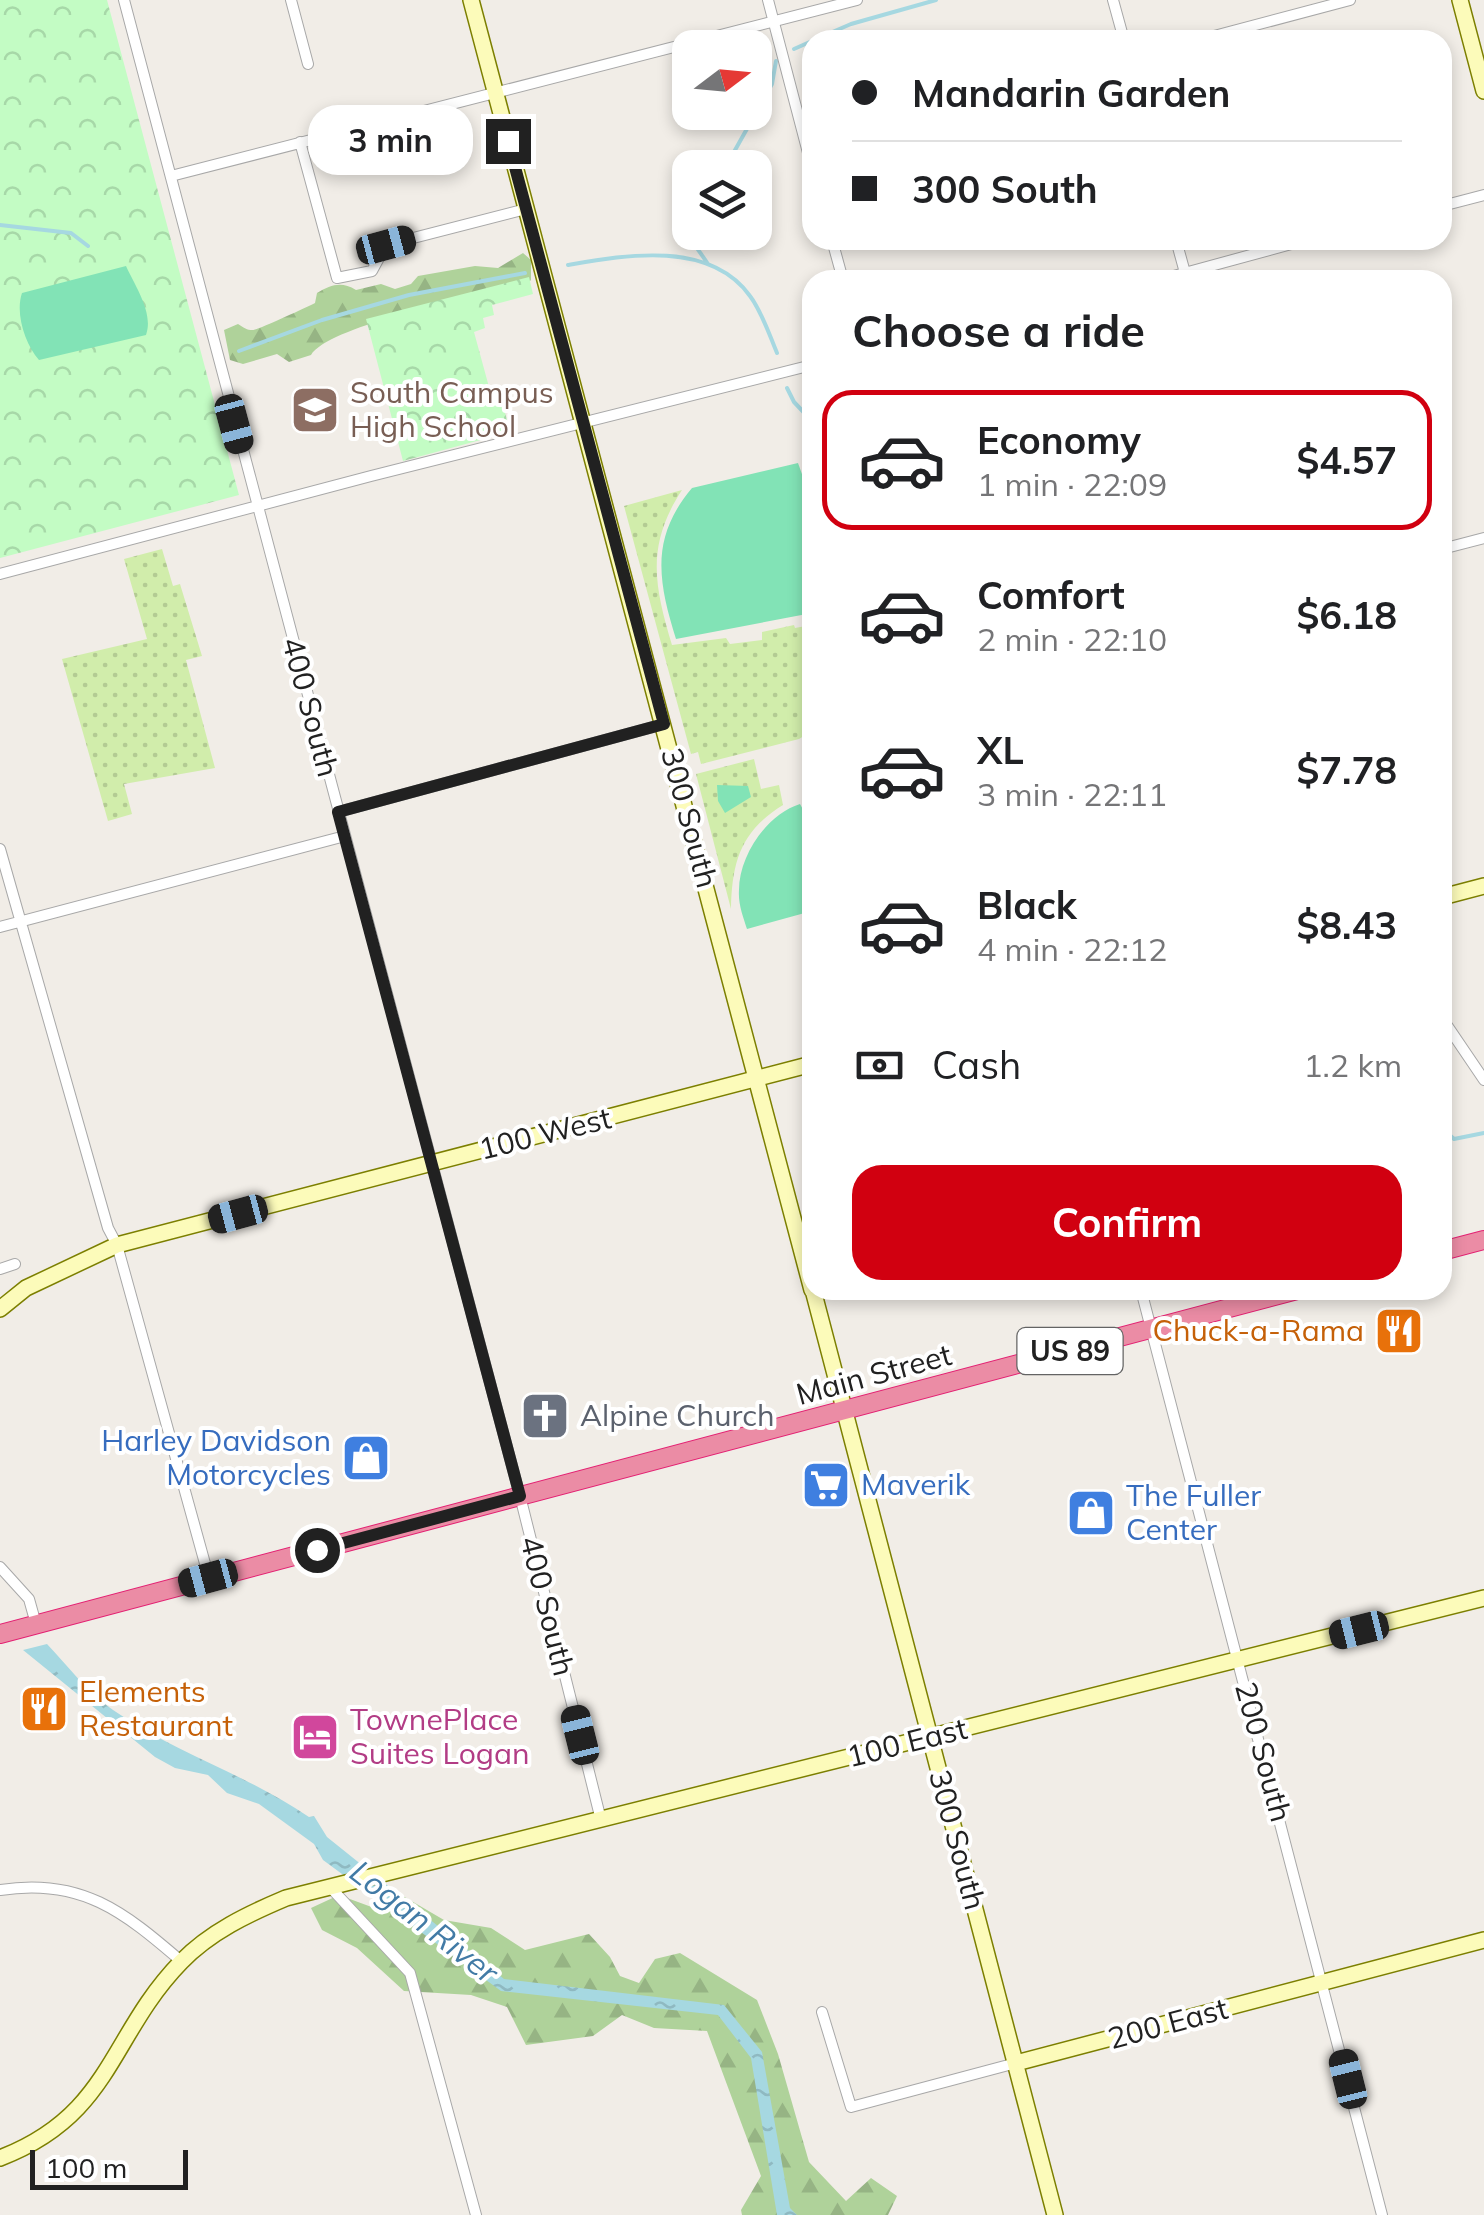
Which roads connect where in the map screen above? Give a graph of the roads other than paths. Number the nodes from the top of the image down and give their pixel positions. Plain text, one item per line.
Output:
1 (124, 0) edge
2 (291, 0) edge
3 (471, 0) edge
4 (768, 0) edge
5 (857, 0) edge
6 (1113, 0) edge
7 (1350, 0) edge
8 (1460, 0) edge
9 (773, 21) junction
10 (1121, 30) edge
11 (1237, 30) edge
12 (308, 64) dead end
13 (1484, 91) edge
14 (495, 92) junction
15 (802, 130) edge
16 (300, 142) junction
17 (170, 176) junction
18 (1484, 195) edge
19 (1452, 203) edge
20 (526, 209) junction
21 (1273, 250) edge
22 (1206, 270) edge
23 (802, 367) edge
24 (582, 422) junction
25 (256, 506) junction
26 (1484, 538) edge
27 (1452, 546) edge
28 (0, 574) edge
29 (664, 724) junction
30 (338, 812) junction
31 (345, 836) junction
32 (0, 849) edge
33 (1484, 886) edge
34 (1452, 895) edge
35 (20, 921) junction
36 (0, 927) edge
37 (1452, 1033) edge
38 (802, 1067) edge
39 (758, 1078) junction
40 (1484, 1080) edge
41 (432, 1163) junction
42 (1484, 1240) edge
43 (116, 1245) junction
44 (1452, 1248) edge
45 (802, 1251) edge
46 (15, 1264) dead end
47 (0, 1268) edge
48 (815, 1300) edge
49 (1144, 1300) edge
50 (1260, 1300) edge
51 (0, 1309) edge
52 (1151, 1329) junction
53 (844, 1411) junction
54 (520, 1496) junction
55 (0, 1567) edge
56 (208, 1578) junction
57 (1484, 1598) edge
58 (36, 1624) junction
59 (0, 1634) edge
60 (1238, 1660) junction
61 (930, 1737) junction
62 (600, 1820) junction
63 (329, 1886) junction
64 (0, 1890) edge
65 (1484, 1940) edge
66 (182, 1962) junction
67 (1324, 1983) junction
68 (822, 2012) dead end
69 (1016, 2063) junction
70 (0, 2158) edge
71 (476, 2215) edge
72 (1056, 2215) edge
73 (1382, 2215) edge

1 - 17 street, 400 South
2 - 12 street
3 - 14 street, 300 South
4 - 9 street
5 - 9 street
6 - 10 street
7 - 11 street
8 - 13 street
9 - 14 street
9 - 15 street
14 - 16 street
14 - 20 street, 300 South
16 - 17 street
16 - 20 street
17 - 25 street, 400 South
18 - 19 street
20 - 24 street, 300 South
21 - 22 street
23 - 24 street
24 - 25 street
24 - 29 street, 300 South
25 - 28 street
25 - 30 street, 400 South
26 - 27 street
29 - 30 street
29 - 39 street, 300 South
30 - 31 street, 400 South
31 - 35 street
31 - 41 street, 400 South
32 - 35 street
33 - 34 street
35 - 36 street
35 - 43 street
37 - 40 street
38 - 39 street, 100 West
39 - 41 street, 100 West
39 - 45 street, 300 South
41 - 43 street, 100 West
41 - 54 street, 400 South
42 - 44 highway
43 - 51 street, 100 West
43 - 56 street
46 - 47 street
48 - 53 street, 300 South
49 - 52 street, 200 South
50 - 52 highway, Main Street / US 89
52 - 53 highway, Main Street / US 89
52 - 60 street, 200 South
53 - 54 highway, Main Street / US 89
53 - 61 street, 300 South
54 - 56 highway, Main Street / US 89
54 - 62 street, 400 South
55 - 58 street
56 - 58 highway, Main Street / US 89
57 - 60 street, 100 East
58 - 59 highway, Main Street / US 89
60 - 61 street, 100 East
60 - 67 street, 200 South
61 - 62 street, 100 East
61 - 69 street, 300 South
62 - 63 street, 100 East
63 - 66 street, 100 East
63 - 71 street
64 - 66 street
65 - 67 street, 200 East
66 - 70 street, 100 East
67 - 69 street, 200 East
67 - 73 street, 200 South
68 - 69 street, 200 East
69 - 72 street, 300 South

